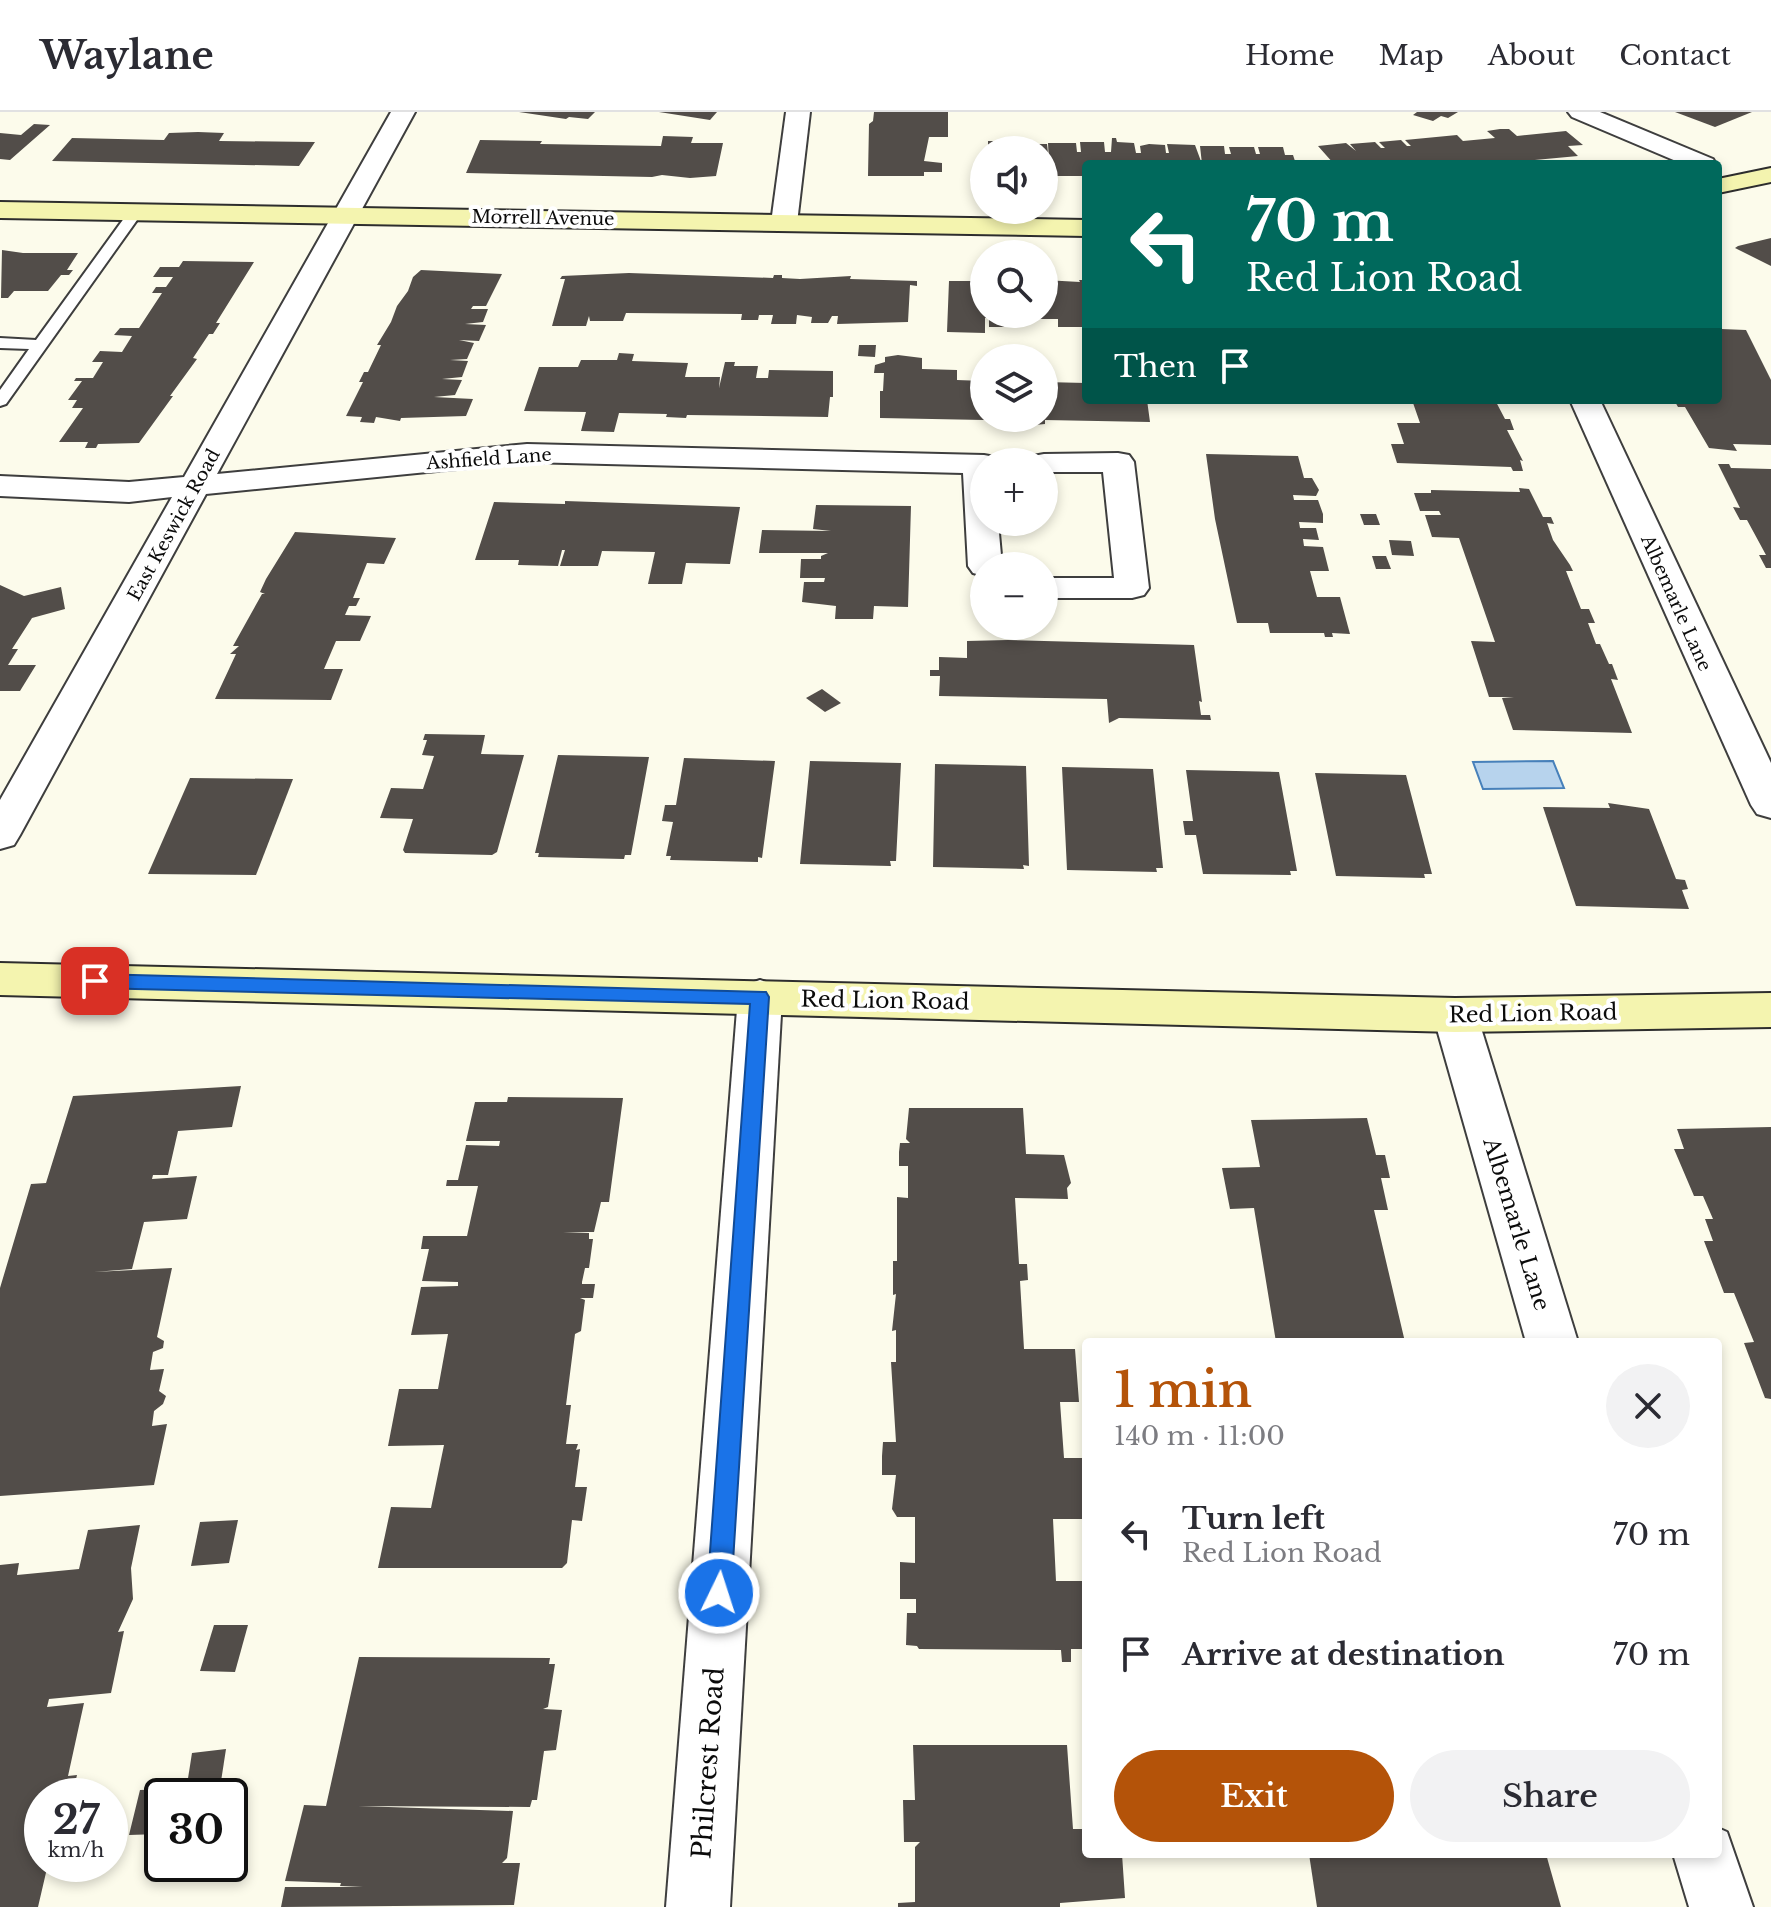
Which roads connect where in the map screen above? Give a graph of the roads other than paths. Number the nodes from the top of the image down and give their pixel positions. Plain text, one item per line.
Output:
1 (403, 112) edge
2 (798, 112) edge
3 (1580, 112) edge
4 (1694, 160) edge
5 (1771, 175) edge
6 (1730, 184) edge
7 (0, 210) edge
8 (135, 213) junction
9 (347, 215) junction
10 (784, 223) junction
11 (1082, 228) edge
12 (0, 343) edge
13 (40, 345) junction
14 (0, 401) edge
15 (1587, 404) edge
16 (1058, 463) edge
17 (970, 464) edge
18 (0, 486) edge
19 (196, 486) junction
20 (1058, 588) edge
21 (1771, 805) edge
22 (0, 835) edge
23 (0, 979) edge
24 (760, 997) junction
25 (1771, 1010) edge
26 (1455, 1015) junction
27 (1551, 1338) edge
28 (1706, 1858) edge
29 (698, 1907) edge
30 (1721, 1907) edge

1 - 9 street, East Keswick Road
2 - 10 street
3 - 4 street
5 - 6 street
7 - 8 street, Morrell Avenue
8 - 9 street, Morrell Avenue
8 - 13 lane
9 - 10 street, Morrell Avenue
9 - 19 street, East Keswick Road
10 - 11 street, Morrell Avenue
12 - 13 lane
13 - 14 lane
15 - 21 street, Albemarle Lane
16 - 20 street
17 - 19 street, Ashfield Lane
18 - 19 street, Ashfield Lane
19 - 22 street, East Keswick Road
23 - 24 street, Red Lion Road
24 - 26 street, Red Lion Road
24 - 29 street, Philcrest Road
25 - 26 street, Red Lion Road
26 - 27 street, Albemarle Lane
28 - 30 street

